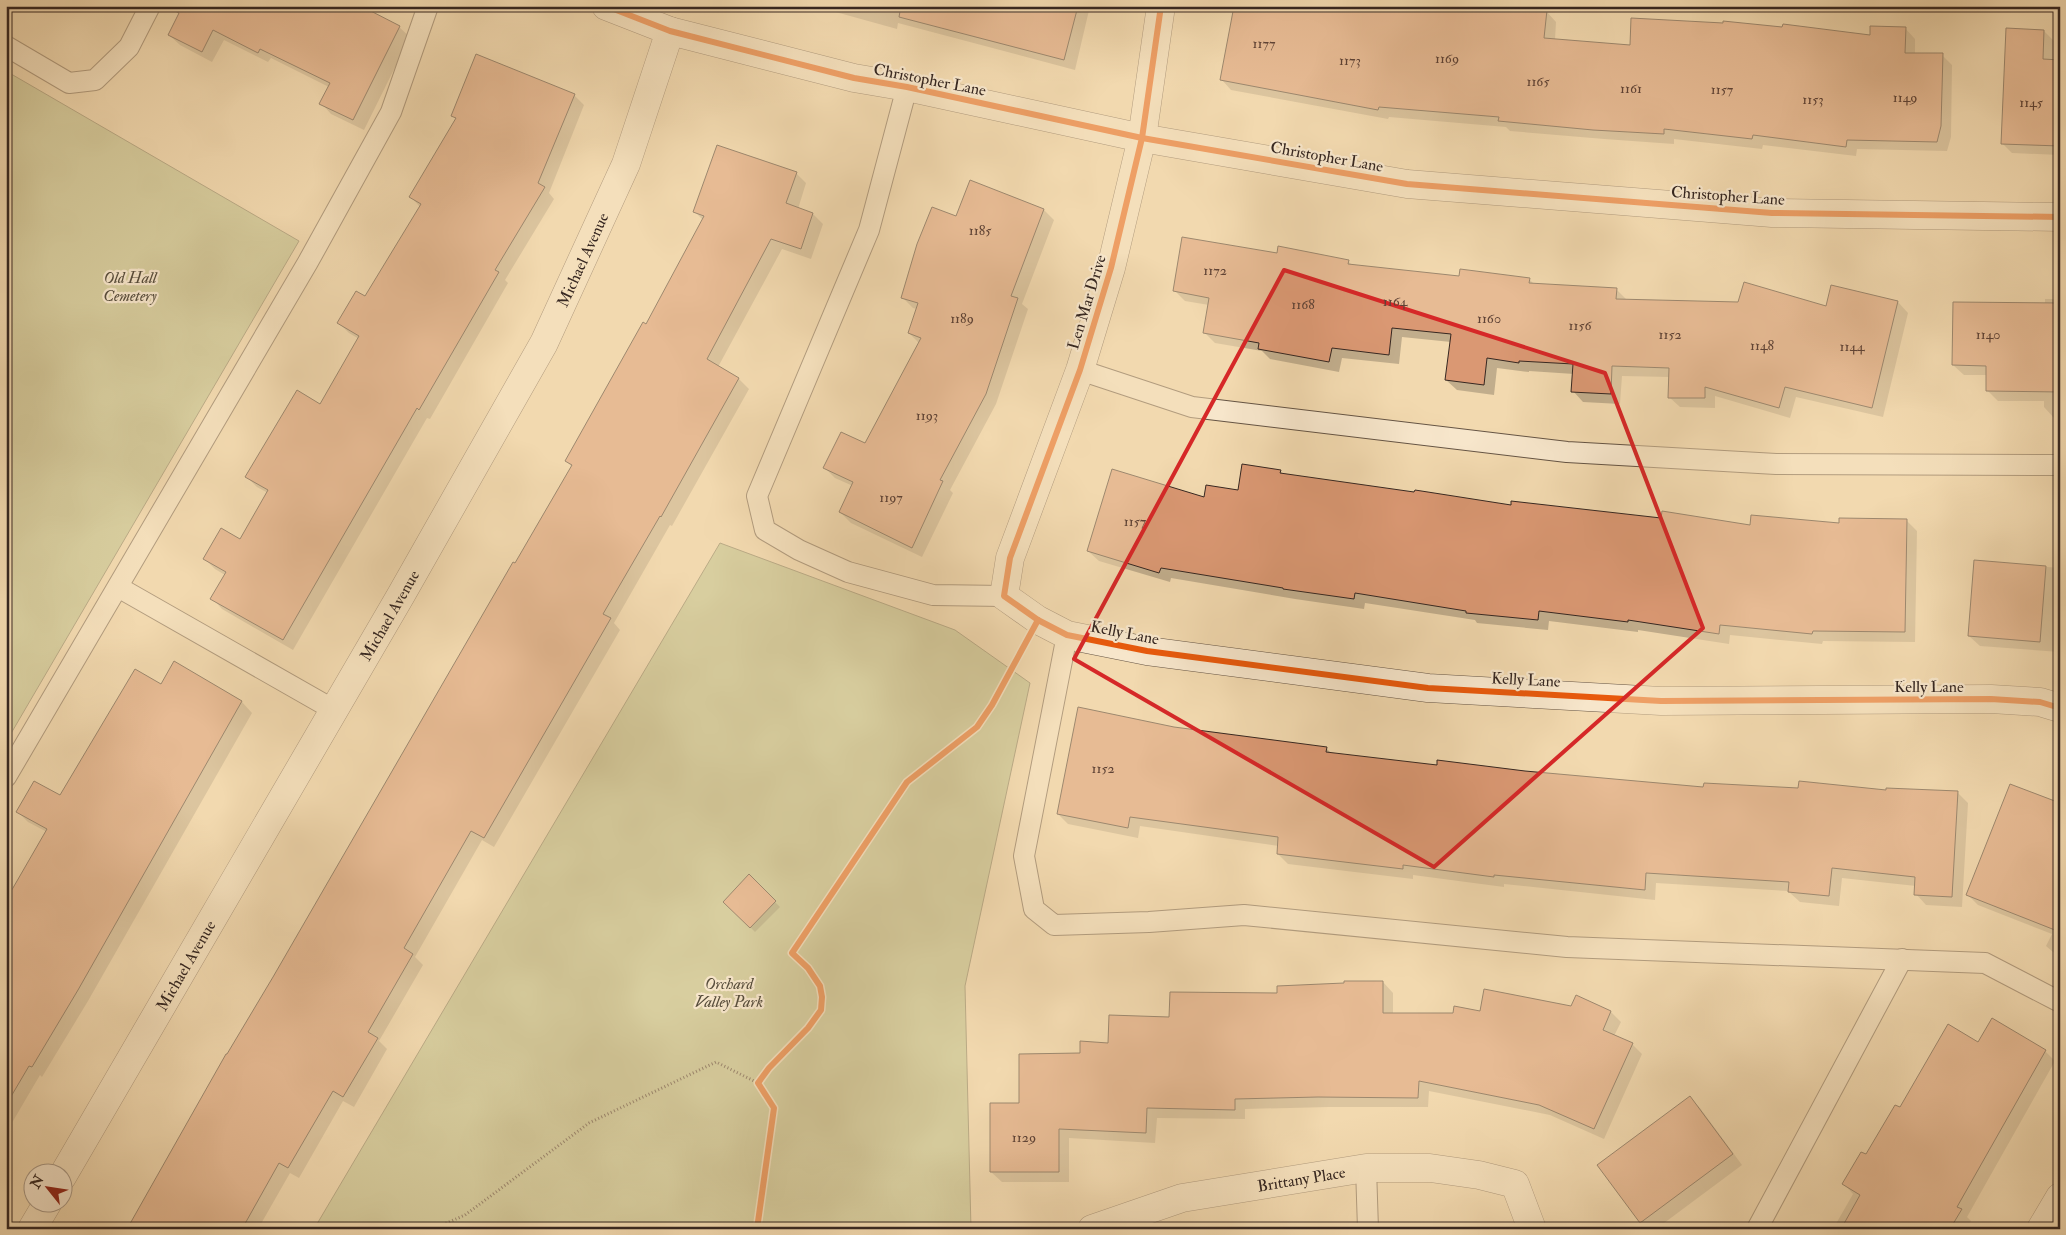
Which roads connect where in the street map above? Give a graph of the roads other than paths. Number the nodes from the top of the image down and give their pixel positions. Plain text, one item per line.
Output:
1 (150, 6) edge
2 (428, 6) edge
3 (606, 6) edge
4 (1161, 6) edge
5 (670, 31) junction
6 (6, 46) edge
7 (907, 87) junction
8 (1142, 138) junction
9 (2060, 217) edge
10 (1080, 370) junction
11 (2060, 465) edge
12 (118, 587) junction
13 (1004, 596) junction
14 (1067, 635) junction
15 (2060, 708) edge
16 (334, 710) junction
17 (6, 777) edge
18 (1902, 959) junction
19 (2060, 1002) edge
20 (71, 1162) edge
21 (1366, 1168) junction
22 (2060, 1197) edge
23 (42, 1212) edge
24 (32, 1229) edge
25 (1092, 1229) edge
26 (1368, 1229) edge
27 (1532, 1229) edge
28 (1757, 1229) edge
29 (2041, 1229) edge

1 - 6 lane
2 - 12 lane
3 - 5 street, Christopher Lane
4 - 8 street, Len Mar Drive
5 - 7 street, Christopher Lane
5 - 16 street, Michael Avenue
7 - 8 street, Christopher Lane
7 - 13 lane
8 - 9 street, Christopher Lane
8 - 10 street, Len Mar Drive
10 - 11 lane
10 - 13 street, Len Mar Drive
12 - 16 lane
12 - 17 lane
13 - 14 street, Kelly Lane
14 - 15 street, Kelly Lane
14 - 18 lane
16 - 20 street, Michael Avenue
18 - 19 lane
18 - 28 lane
21 - 25 street, Brittany Place
21 - 26 lane
21 - 27 street, Brittany Place
22 - 29 street
23 - 24 street

